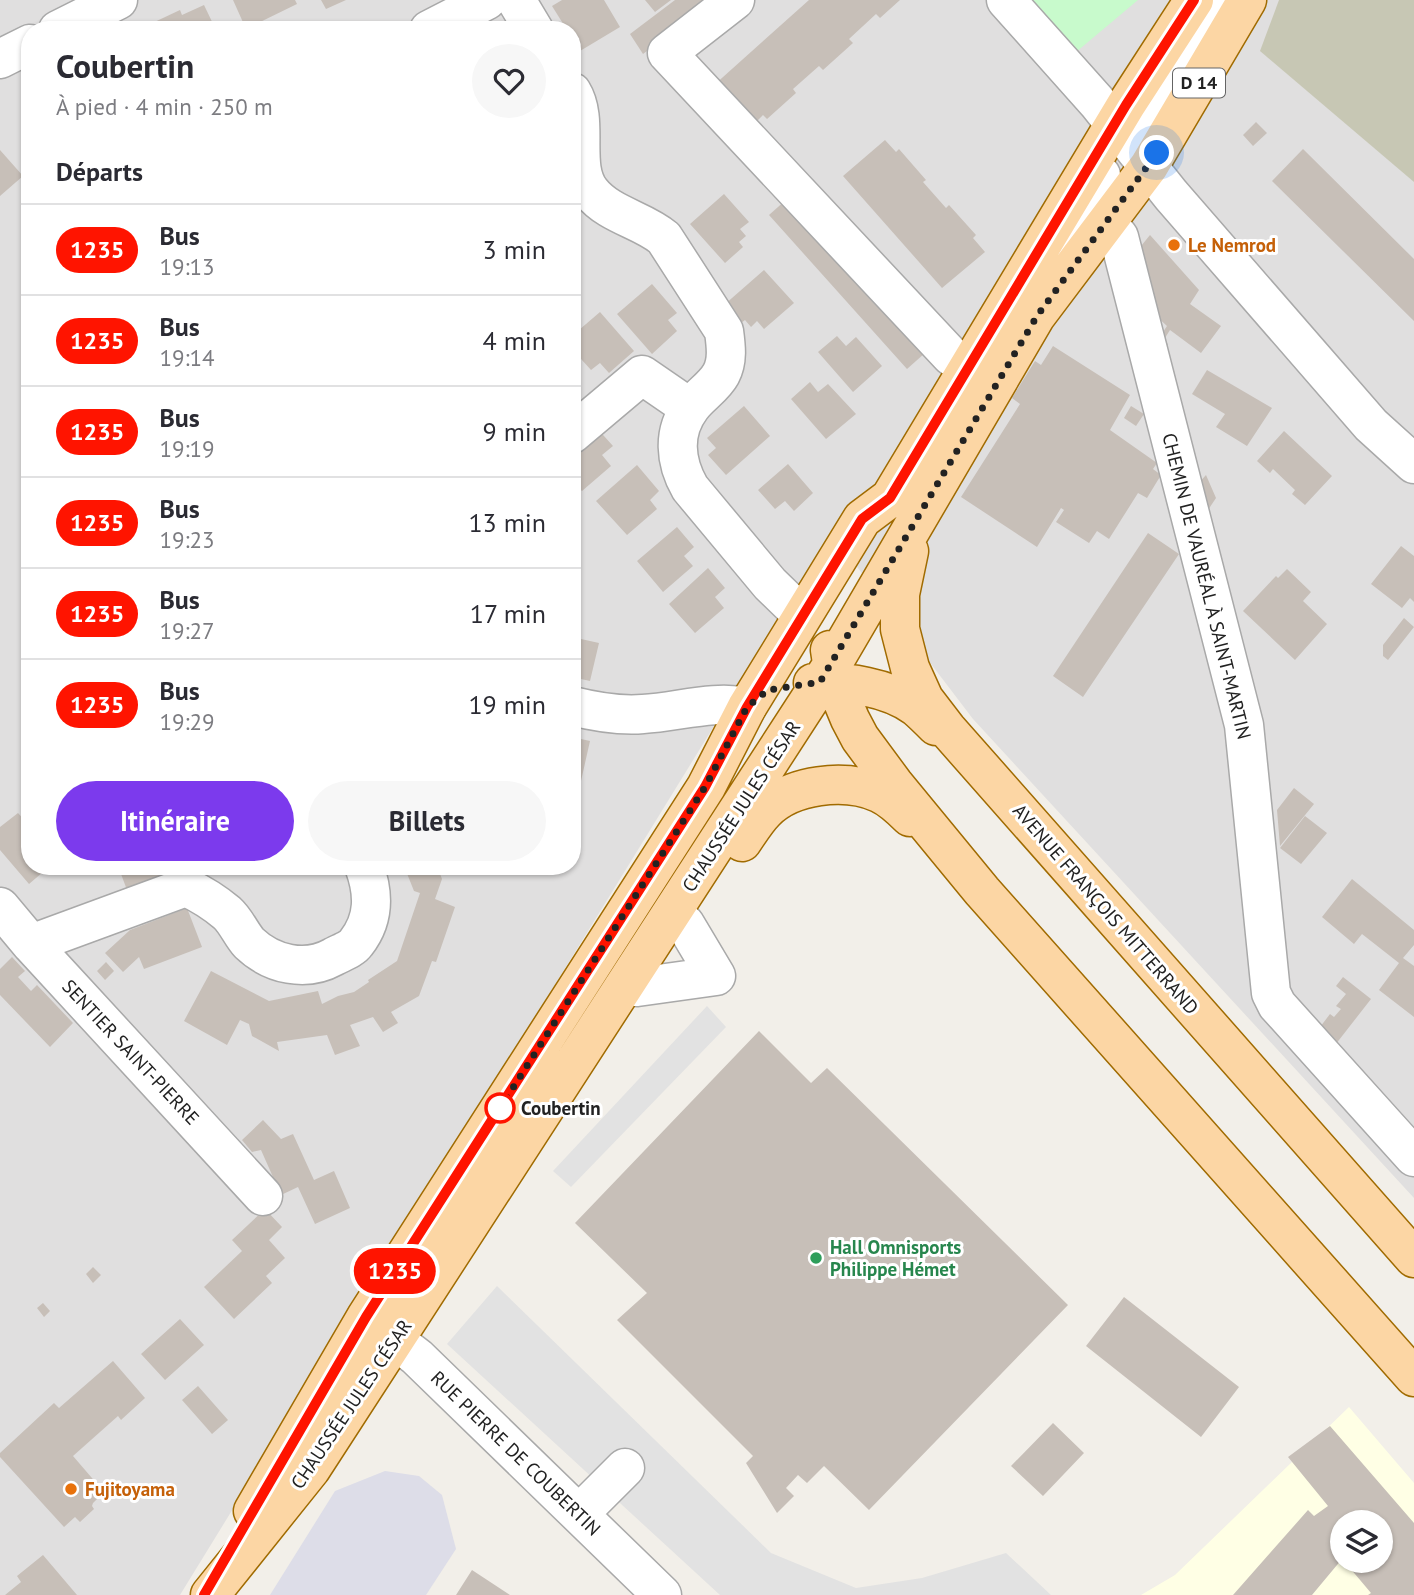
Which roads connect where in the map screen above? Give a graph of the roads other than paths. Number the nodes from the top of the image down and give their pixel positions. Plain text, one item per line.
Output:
1 (118, 0) edge
2 (486, 0) edge
3 (516, 0) edge
4 (735, 0) edge
5 (1006, 0) edge
6 (1194, 0) edge
7 (1219, 0) edge
8 (1247, 0) edge
9 (76, 21) edge
10 (446, 21) edge
11 (529, 21) edge
12 (21, 48) edge
13 (0, 59) edge
14 (1115, 124) junction
15 (581, 125) edge
16 (1149, 166) junction
17 (1106, 221) junction
18 (1037, 316) junction
19 (968, 369) junction
20 (690, 408) junction
21 (581, 426) edge
22 (1414, 464) edge
23 (904, 508) junction
24 (802, 615) junction
25 (829, 677) junction
26 (782, 687) junction
27 (747, 707) junction
28 (581, 708) edge
29 (791, 728) junction
30 (1037, 832) junction
31 (367, 875) edge
32 (982, 891) junction
33 (0, 907) edge
34 (685, 924) junction
35 (31, 944) junction
36 (637, 986) junction
37 (590, 1039) junction
38 (1414, 1157) edge
39 (263, 1196) dead end
40 (1414, 1258) edge
41 (380, 1329) junction
42 (1414, 1377) edge
43 (625, 1468) dead end
44 (579, 1514) junction
45 (207, 1595) edge
46 (662, 1595) edge

1 - 9 street
2 - 10 street
3 - 11 street
4 - 19 street
5 - 14 street
6 - 14 main road, CHAUSSÉE JULES CÉSAR / D 14
7 - 16 street
8 - 16 main road, CHAUSSÉE JULES CÉSAR / D 14
12 - 13 street
14 - 16 street
14 - 18 street
14 - 19 main road, CHAUSSÉE JULES CÉSAR / D 14
15 - 20 street
16 - 17 main road, CHAUSSÉE JULES CÉSAR / D 14
16 - 22 street
17 - 18 main road, CHAUSSÉE JULES CÉSAR / D 14
17 - 38 street, CHEMIN DE VAURÉAL À SAINT-MARTIN
18 - 23 main road, CHAUSSÉE JULES CÉSAR / D 14
19 - 23 main road, CHAUSSÉE JULES CÉSAR / D 14
20 - 21 street
20 - 24 street
23 - 24 main road, CHAUSSÉE JULES CÉSAR / D 14
23 - 25 main road
23 - 30 main road, AVENUE FRANÇOIS MITTERRAND
24 - 27 main road, CHAUSSÉE JULES CÉSAR / D 14
25 - 26 main road
25 - 29 main road, CHAUSSÉE JULES CÉSAR / D 14
25 - 30 main road
25 - 32 main road
26 - 27 main road
26 - 29 main road
27 - 28 street
27 - 29 main road
27 - 41 main road, CHAUSSÉE JULES CÉSAR / D 14
29 - 37 main road, CHAUSSÉE JULES CÉSAR / D 14
30 - 40 main road, AVENUE FRANÇOIS MITTERRAND
31 - 35 street
32 - 34 main road
32 - 42 main road
33 - 35 street, SENTIER SAINT-PIERRE
34 - 36 main road
34 - 36 street
35 - 39 street, SENTIER SAINT-PIERRE
36 - 37 main road
37 - 41 main road, CHAUSSÉE JULES CÉSAR / D 14
41 - 44 street, RUE PIERRE DE COUBERTIN
41 - 45 main road, CHAUSSÉE JULES CÉSAR / D 14
43 - 44 street
44 - 46 street, RUE PIERRE DE COUBERTIN

